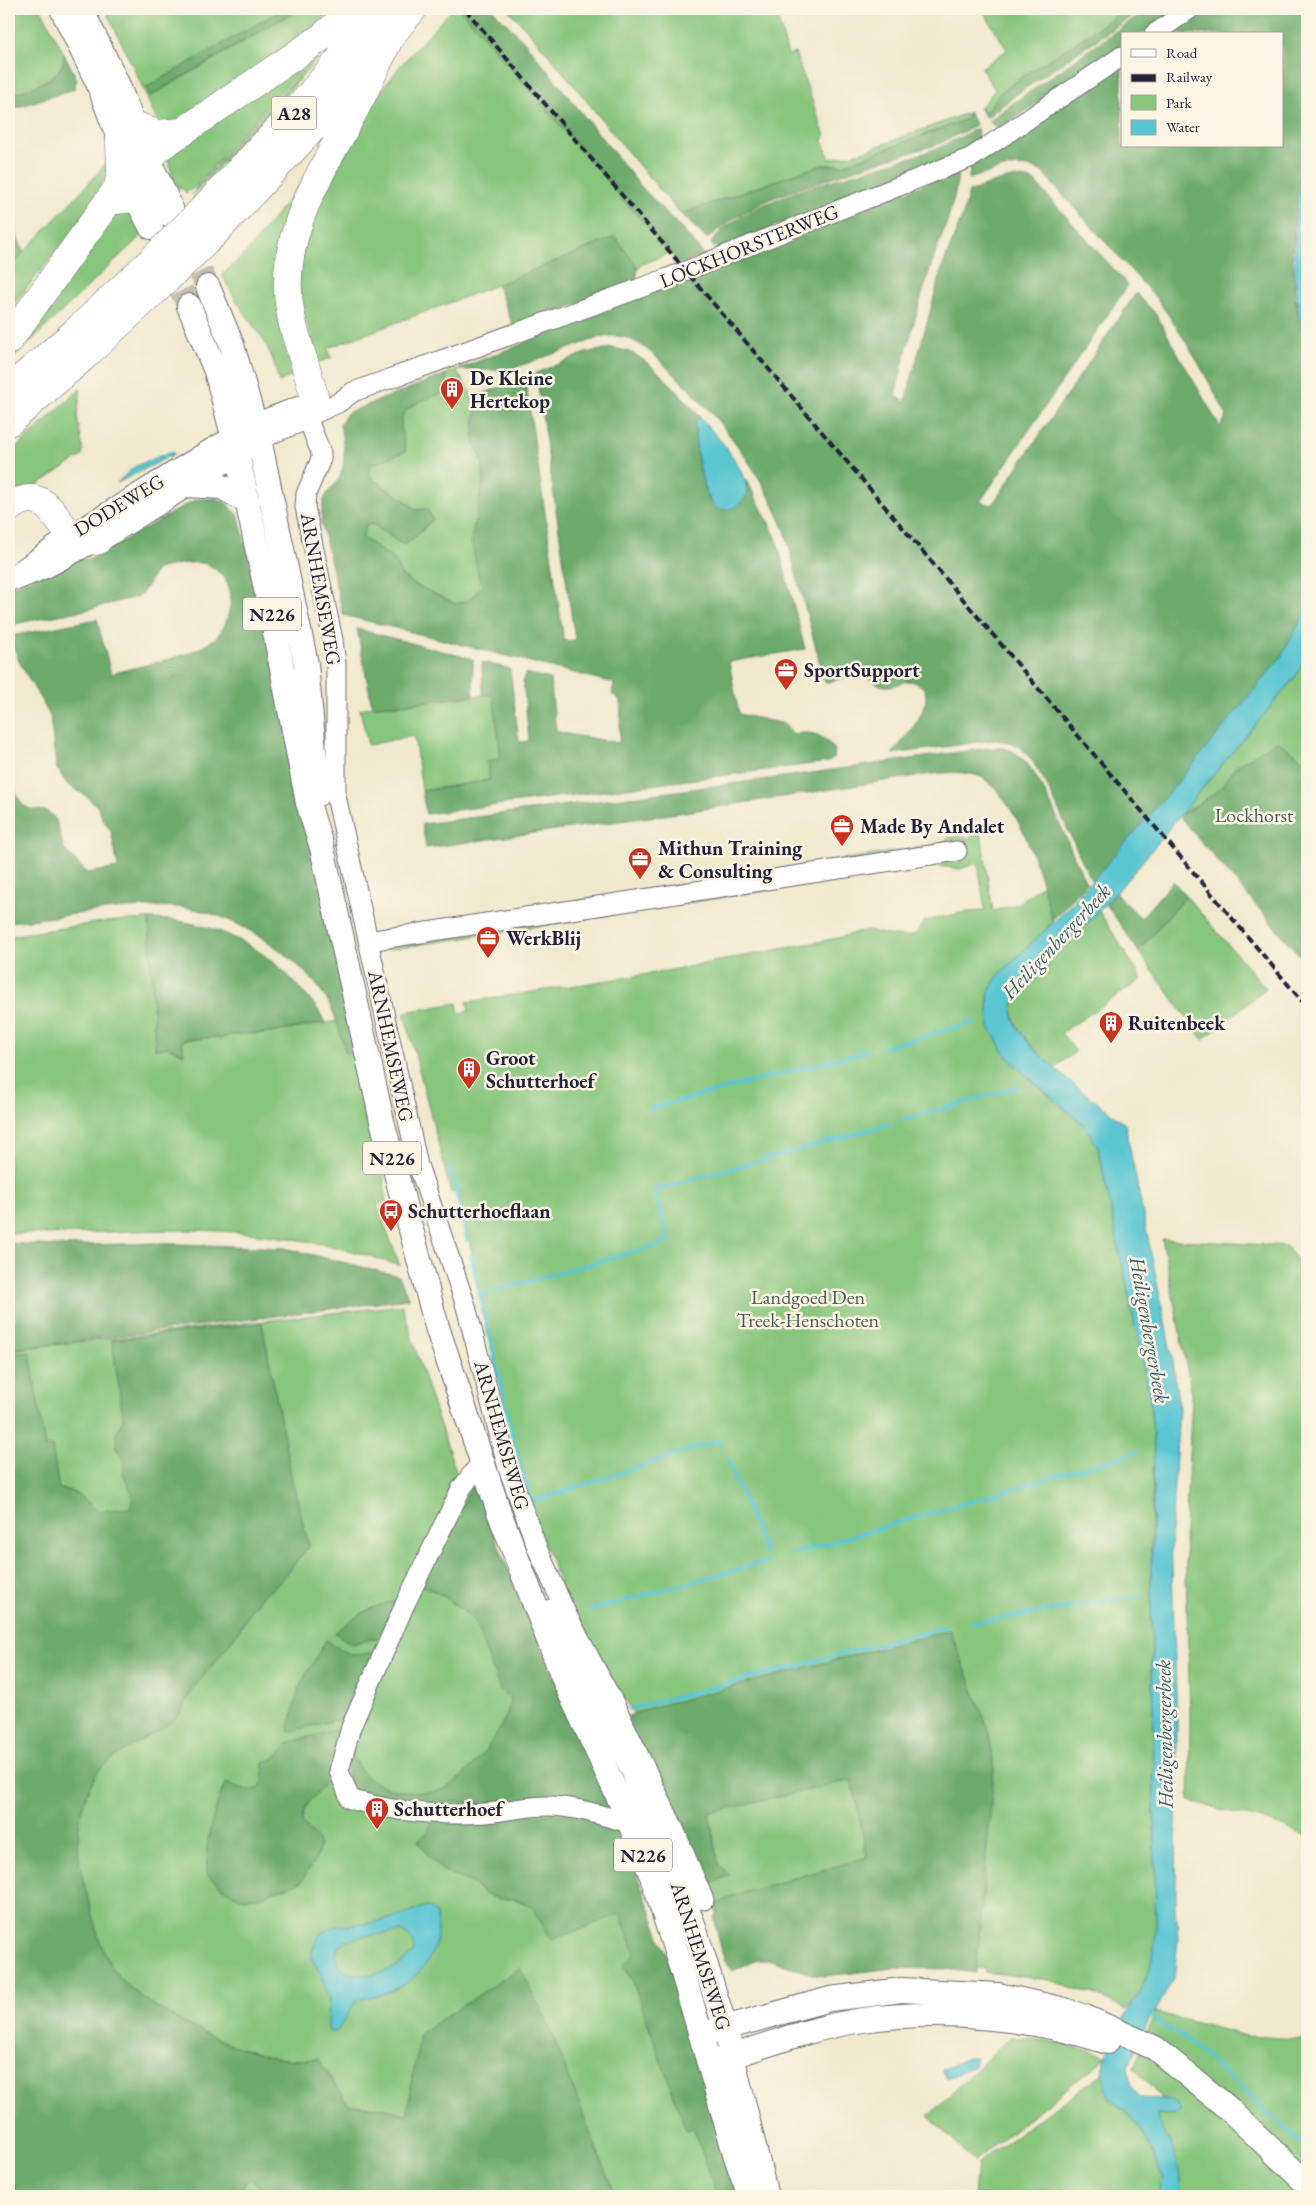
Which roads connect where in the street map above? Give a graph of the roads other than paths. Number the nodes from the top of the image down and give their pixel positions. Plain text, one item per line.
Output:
1 (62, 9) edge
2 (81, 9) edge
3 (354, 9) edge
4 (382, 9) edge
5 (413, 9) edge
6 (1190, 9) edge
7 (1157, 32) edge
8 (390, 36) junction
9 (1121, 57) edge
10 (183, 132) junction
11 (130, 133) junction
12 (148, 160) junction
13 (136, 198) junction
14 (109, 201) junction
15 (163, 216) joint
16 (206, 224) junction
17 (155, 275) junction
18 (208, 287) tunnel mouth
19 (189, 306) tunnel mouth
20 (9, 340) edge
21 (9, 389) edge
22 (305, 409) junction
23 (9, 422) edge
24 (257, 431) junction
25 (235, 444) junction
26 (186, 486) junction
27 (9, 508) edge
28 (250, 511) junction
29 (70, 534) junction
30 (97, 541) junction
31 (9, 582) edge
32 (322, 848) junction
33 (957, 852) dead end
34 (368, 940) junction
35 (481, 1462) junction
36 (499, 1512) junction
37 (629, 1822) junction
38 (704, 1900) dead end
39 (1082, 2025) junction
40 (725, 2027) junction
41 (701, 2035) junction
42 (732, 2056) junction
43 (709, 2063) junction
44 (1307, 2184) edge
45 (750, 2196) edge
46 (766, 2196) edge

1 - 11 main road
2 - 11 main road
3 - 10 highway, A28
4 - 16 highway, A28
5 - 8 highway, A28
6 - 7 street
8 - 16 highway, A28
8 - 22 highway, A28
9 - 22 street, LOCKHORSTERWEG
10 - 11 highway
10 - 12 highway, A28
11 - 12 main road
11 - 13 main road
11 - 14 highway
12 - 13 highway, A28
12 - 15 main road
13 - 14 highway
13 - 15 highway
14 - 20 highway
16 - 17 highway, A28, bridge
17 - 21 highway, A28
17 - 23 highway, A28
18 - 24 main road, N226
19 - 25 main road, N226
22 - 24 main road, LOCKHORSTERWEG
22 - 34 street, ARNHEMSEWEG
24 - 25 main road, LOCKHORSTERWEG
24 - 32 main road, ARNHEMSEWEG / N226
25 - 26 main road, DODEWEG
25 - 28 main road, N226
25 - 29 street, DODEWEG
26 - 28 main road
26 - 30 main road, DODEWEG
27 - 29 highway
28 - 32 main road, ARNHEMSEWEG / N226
29 - 30 highway
29 - 31 street, DODEWEG
30 - 31 street, DODEWEG
32 - 35 main road, ARNHEMSEWEG / N226
33 - 34 street
34 - 38 street, ARNHEMSEWEG
35 - 36 main road, ARNHEMSEWEG / N226
35 - 37 street, ARNHEMSEWEG
36 - 37 main road, ARNHEMSEWEG / N226
36 - 40 main road, ARNHEMSEWEG / N226
37 - 41 main road, ARNHEMSEWEG / N226
39 - 40 main road
39 - 42 main road
39 - 44 main road
40 - 41 main road
40 - 42 main road, ARNHEMSEWEG / N226
41 - 43 main road, ARNHEMSEWEG / N226
42 - 43 main road
42 - 46 main road, ARNHEMSEWEG / N226
43 - 45 main road, ARNHEMSEWEG / N226

